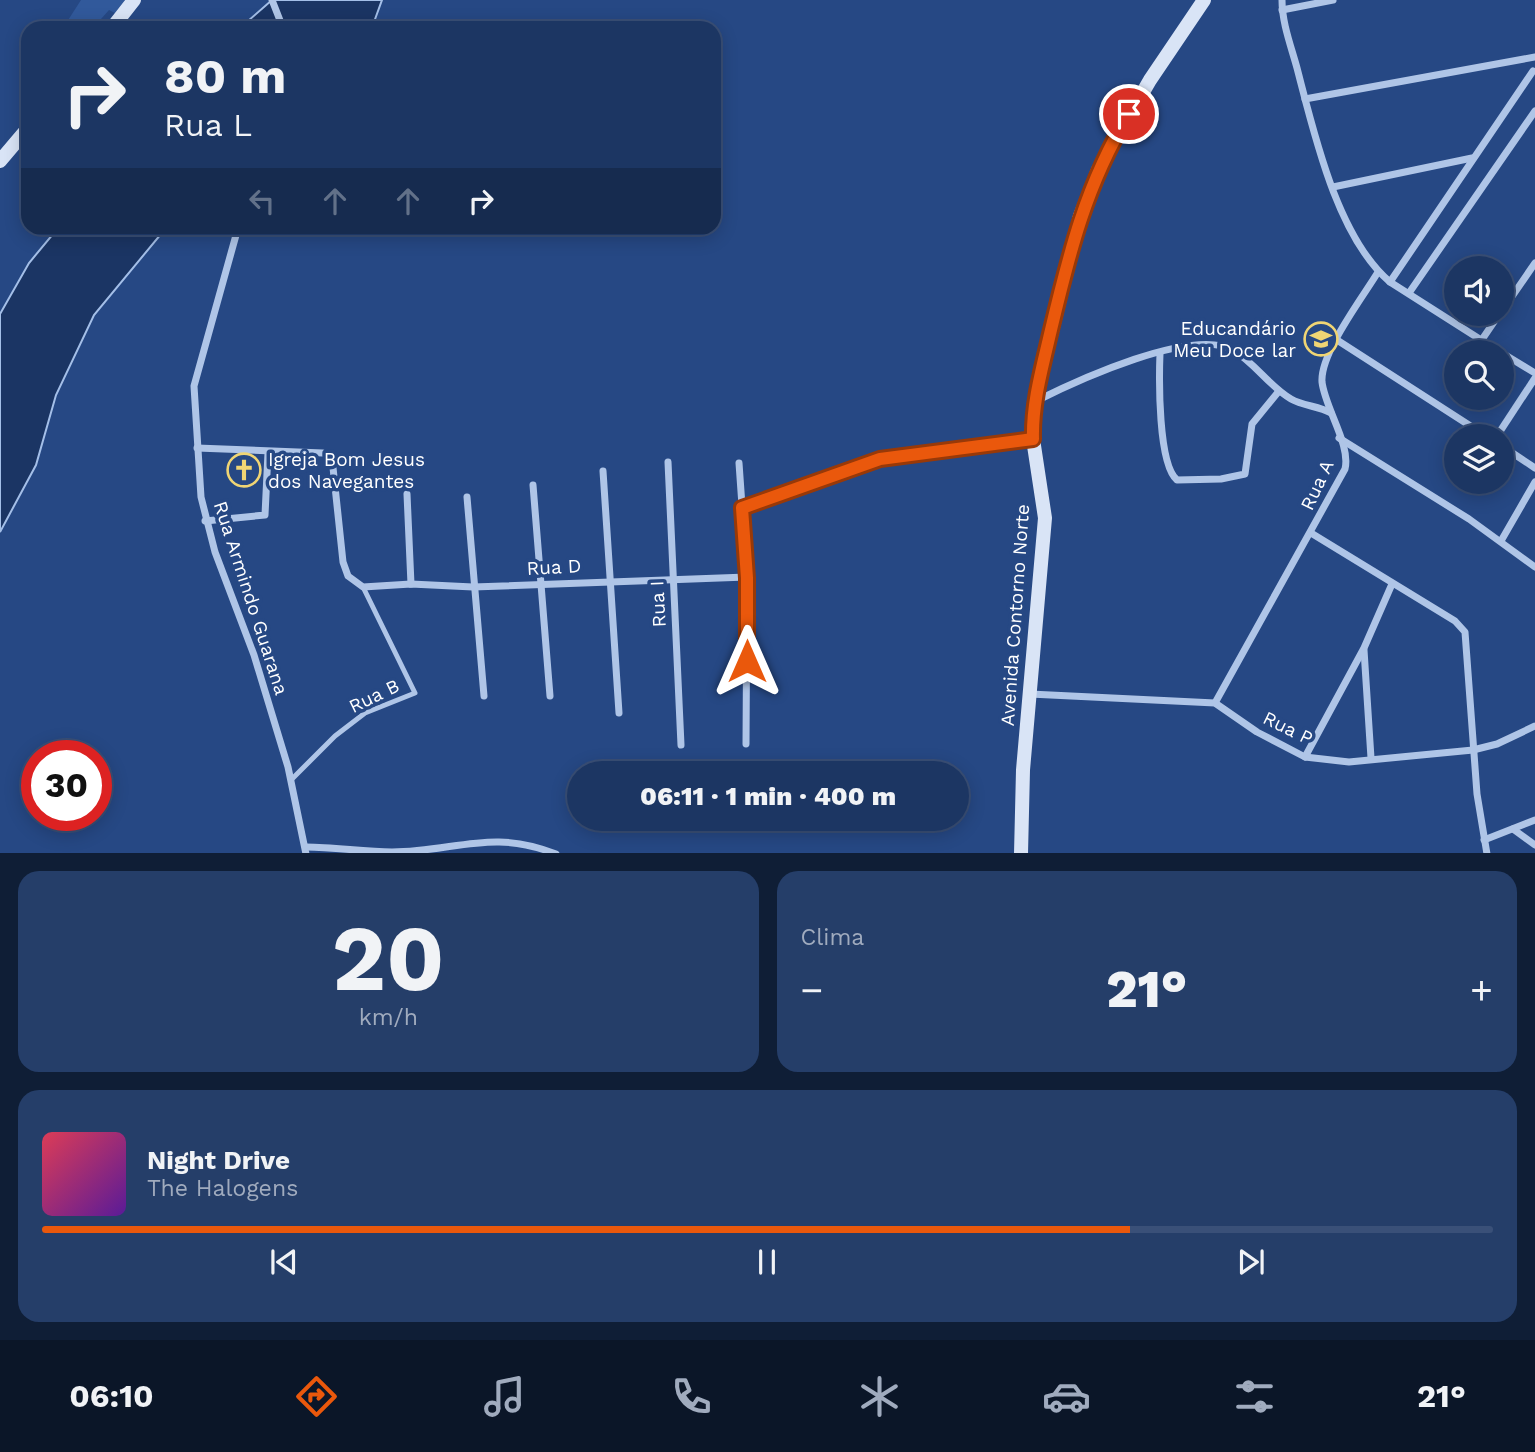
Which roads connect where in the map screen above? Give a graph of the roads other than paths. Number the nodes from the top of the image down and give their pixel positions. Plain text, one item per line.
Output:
1 (134, 0) edge
2 (272, 0) edge
3 (1204, 0) edge
4 (1282, 0) edge
5 (1333, 0) edge
6 (1282, 10) junction
7 (118, 21) edge
8 (280, 21) edge
9 (1533, 57) edge
10 (1534, 72) edge
11 (1305, 99) junction
12 (1535, 111) edge
13 (21, 136) edge
14 (2, 156) edge
15 (1472, 158) junction
16 (1333, 187) junction
17 (236, 235) edge
18 (1535, 263) edge
19 (1378, 272) junction
20 (1390, 282) junction
21 (1409, 293) junction
22 (1514, 293) edge
23 (1337, 340) junction
24 (1480, 340) edge
25 (1160, 353) junction
26 (1514, 361) edge
27 (1535, 376) edge
28 (1279, 391) junction
29 (1035, 401) junction
30 (1332, 414) junction
31 (1467, 424) edge
32 (1505, 424) edge
33 (1339, 437) junction
34 (1033, 439) junction
35 (197, 448) junction
36 (268, 453) junction
37 (1514, 454) edge
38 (668, 462) dead end
39 (739, 463) dead end
40 (1535, 468) edge
41 (603, 471) dead end
42 (1535, 482) edge
43 (533, 485) dead end
44 (407, 494) dead end
45 (467, 497) dead end
46 (742, 508) junction
47 (205, 521) junction
48 (1311, 533) junction
49 (1502, 541) junction
50 (1535, 567) edge
51 (747, 578) junction
52 (673, 579) junction
53 (609, 580) junction
54 (411, 583) junction
55 (541, 584) junction
56 (1392, 584) junction
57 (363, 587) junction
58 (473, 587) junction
59 (1364, 649) junction
60 (1030, 694) junction
61 (484, 696) dead end
62 (550, 696) dead end
63 (1215, 704) junction
64 (619, 713) dead end
65 (1535, 726) edge
66 (746, 744) dead end
67 (681, 745) dead end
68 (1473, 750) junction
69 (1305, 757) junction
70 (1371, 758) junction
71 (291, 780) junction
72 (1535, 820) edge
73 (1513, 830) junction
74 (1484, 840) junction
75 (1535, 845) edge
76 (306, 850) edge
77 (390, 853) edge
78 (556, 853) edge
79 (1021, 853) edge
80 (1487, 853) edge

1 - 7 street
2 - 8 street
3 - 29 street, Avenida Contorno Norte
4 - 6 street
5 - 6 street
6 - 11 street
9 - 10 street
9 - 11 street
10 - 15 street
11 - 16 street
12 - 21 street
13 - 14 street
15 - 16 street
15 - 20 street
16 - 19 street
17 - 35 street, Rua Armindo Guarana
18 - 22 street
19 - 20 street
19 - 23 street, Rua A
20 - 21 street
21 - 24 street
23 - 30 street, Rua A
23 - 31 street
25 - 28 street
25 - 28 street
25 - 29 street
26 - 27 street
27 - 32 street
28 - 30 street
29 - 34 street, Avenida Contorno Norte
30 - 33 street, Rua A
33 - 48 street, Rua A
33 - 49 street
34 - 46 street
34 - 60 street, Avenida Contorno Norte
35 - 36 street
35 - 47 street, Rua Armindo Guarana
36 - 47 street
36 - 57 street
37 - 40 street
38 - 52 street, Rua I
39 - 46 street
41 - 53 street
42 - 49 street
43 - 55 street
44 - 54 street
45 - 58 street
46 - 51 street
47 - 71 street, Rua Armindo Guarana
48 - 56 street
48 - 63 street, Rua A
49 - 50 street
51 - 52 street, Rua D
51 - 66 street
52 - 53 street, Rua D
52 - 67 street, Rua I
53 - 55 street, Rua D
53 - 64 street
54 - 57 street, Rua D
54 - 58 street, Rua D
55 - 58 street, Rua D
55 - 62 street
56 - 59 street
56 - 68 street
57 - 71 lane, Rua B
58 - 61 street
59 - 69 street
59 - 70 street
60 - 63 street
60 - 79 street, Avenida Contorno Norte
63 - 69 street, Rua P
65 - 68 street, Rua P
68 - 70 street, Rua P
68 - 74 street
69 - 70 street, Rua P
71 - 76 street, Rua Armindo Guarana
72 - 73 street
73 - 74 street
73 - 75 street
74 - 80 street
76 - 77 street
77 - 78 street

